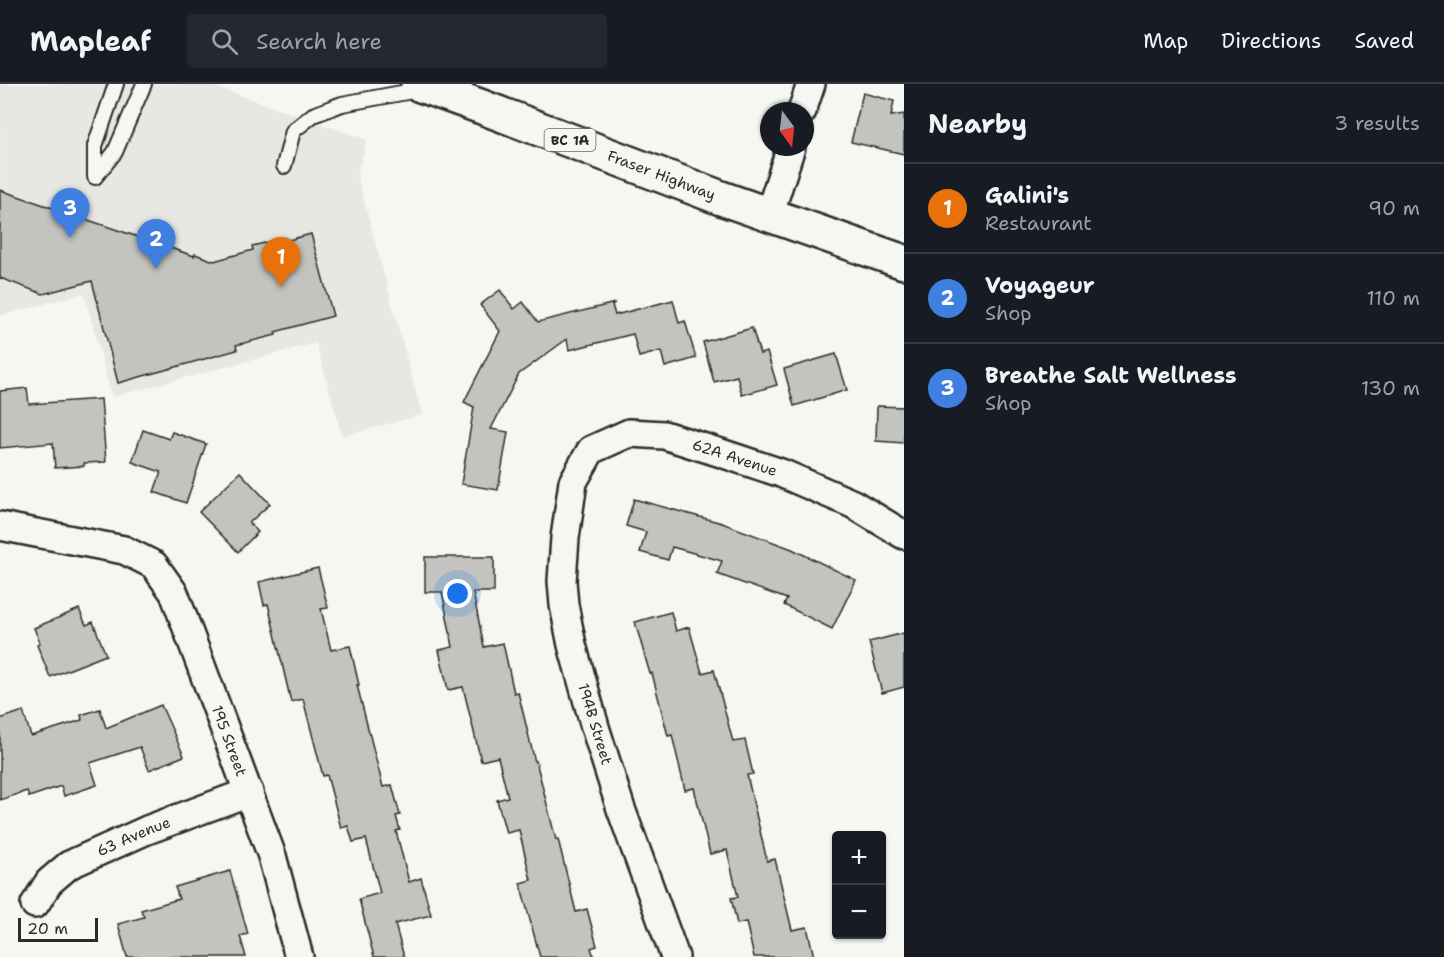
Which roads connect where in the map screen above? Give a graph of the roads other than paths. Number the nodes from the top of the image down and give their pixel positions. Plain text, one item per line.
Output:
1 (116, 84) edge
2 (144, 84) edge
3 (811, 84) edge
4 (424, 86) edge
5 (805, 102) edge
6 (788, 156) edge
7 (284, 166) dead end
8 (769, 215) junction
9 (904, 262) edge
10 (573, 482) joint
11 (0, 526) edge
12 (904, 535) edge
13 (249, 792) junction
14 (35, 904) dead end
15 (299, 957) edge
16 (675, 957) edge

1 - 2 lane
3 - 5 street
4 - 7 lane
4 - 8 main road, Fraser Highway / BC 1A
6 - 8 street
8 - 9 main road, Fraser Highway / BC 1A
10 - 12 street, 62A Avenue
10 - 16 street, 194B Street
11 - 13 street, 195 Street
13 - 14 street, 63 Avenue
13 - 15 street, 195 Street

